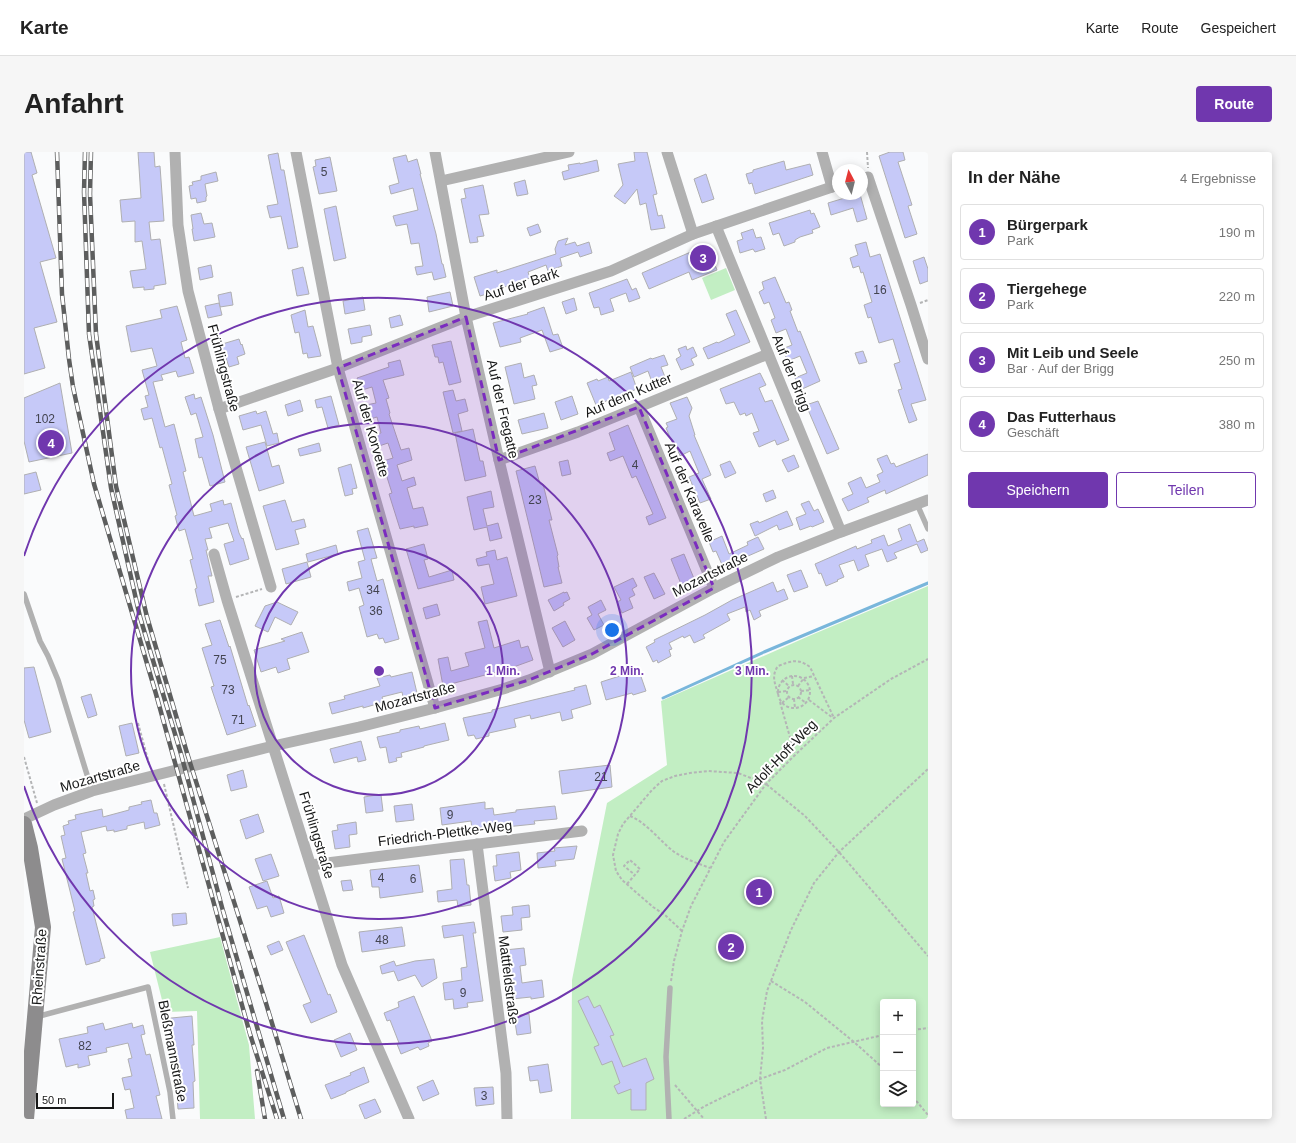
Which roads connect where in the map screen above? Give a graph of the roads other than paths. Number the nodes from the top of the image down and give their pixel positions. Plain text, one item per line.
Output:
1 (175, 152) edge
2 (296, 152) edge
3 (435, 152) edge
4 (569, 152) edge
5 (667, 152) edge
6 (822, 152) edge
7 (832, 178) edge
8 (441, 181) junction
9 (868, 186) edge
10 (832, 187) edge
11 (716, 226) junction
12 (693, 234) junction
13 (466, 317) junction
14 (768, 354) junction
15 (928, 359) edge
16 (338, 368) junction
17 (639, 407) junction
18 (219, 409) junction
19 (499, 460) junction
20 (928, 500) edge
21 (917, 504) junction
22 (928, 529) edge
23 (841, 532) junction
24 (214, 554) dead end
25 (271, 586) road end
26 (714, 588) junction
27 (24, 594) edge
28 (550, 672) junction
29 (435, 708) junction
30 (273, 746) junction
31 (92, 791) junction
32 (24, 819) edge
33 (24, 824) edge
34 (582, 831) dead end
35 (477, 844) junction
36 (311, 865) junction
37 (148, 987) joint
38 (670, 988) road end
39 (36, 1017) junction
40 (26, 1119) edge
41 (173, 1119) edge
42 (409, 1119) edge
43 (507, 1119) edge
44 (669, 1119) edge

1 - 18 street, Frühlingstraße
2 - 16 street, Auf der Korvette
3 - 8 street, Auf der Fregatte
4 - 8 street
5 - 12 street
6 - 7 street
8 - 13 street, Auf der Fregatte
9 - 15 street
10 - 11 street, Auf der Bark
11 - 12 street, Auf der Bark
11 - 14 street, Auf der Brigg
12 - 13 street, Auf der Bark
13 - 16 street, Auf der Bark
13 - 19 street, Auf der Fregatte
14 - 17 street, Auf dem Kutter
14 - 23 street, Auf der Brigg
16 - 18 street, Auf der Bark
16 - 29 street, Auf der Korvette
17 - 19 street, Auf dem Kutter
17 - 26 street, Auf der Karavelle
18 - 25 street, Frühlingstraße
19 - 28 street, Auf der Fregatte
20 - 21 street, Mozartstraße
21 - 22 lane
21 - 23 street, Mozartstraße
23 - 26 street, Mozartstraße
24 - 30 street, Frühlingstraße
26 - 28 street, Mozartstraße
27 - 31 lane
28 - 29 street, Mozartstraße
29 - 30 street, Mozartstraße
30 - 31 street, Mozartstraße
30 - 36 street, Frühlingstraße
31 - 32 street, Mozartstraße
33 - 39 main road, Rheinstraße
34 - 35 street, Friedrich-Plettke-Weg
35 - 36 street, Friedrich-Plettke-Weg
35 - 43 street, Mattfeldstraße
36 - 42 street, Frühlingstraße
37 - 39 lane, Rheinstraße
37 - 41 lane, Bleßmannstraße
38 - 44 lane
39 - 40 main road, Rheinstraße

